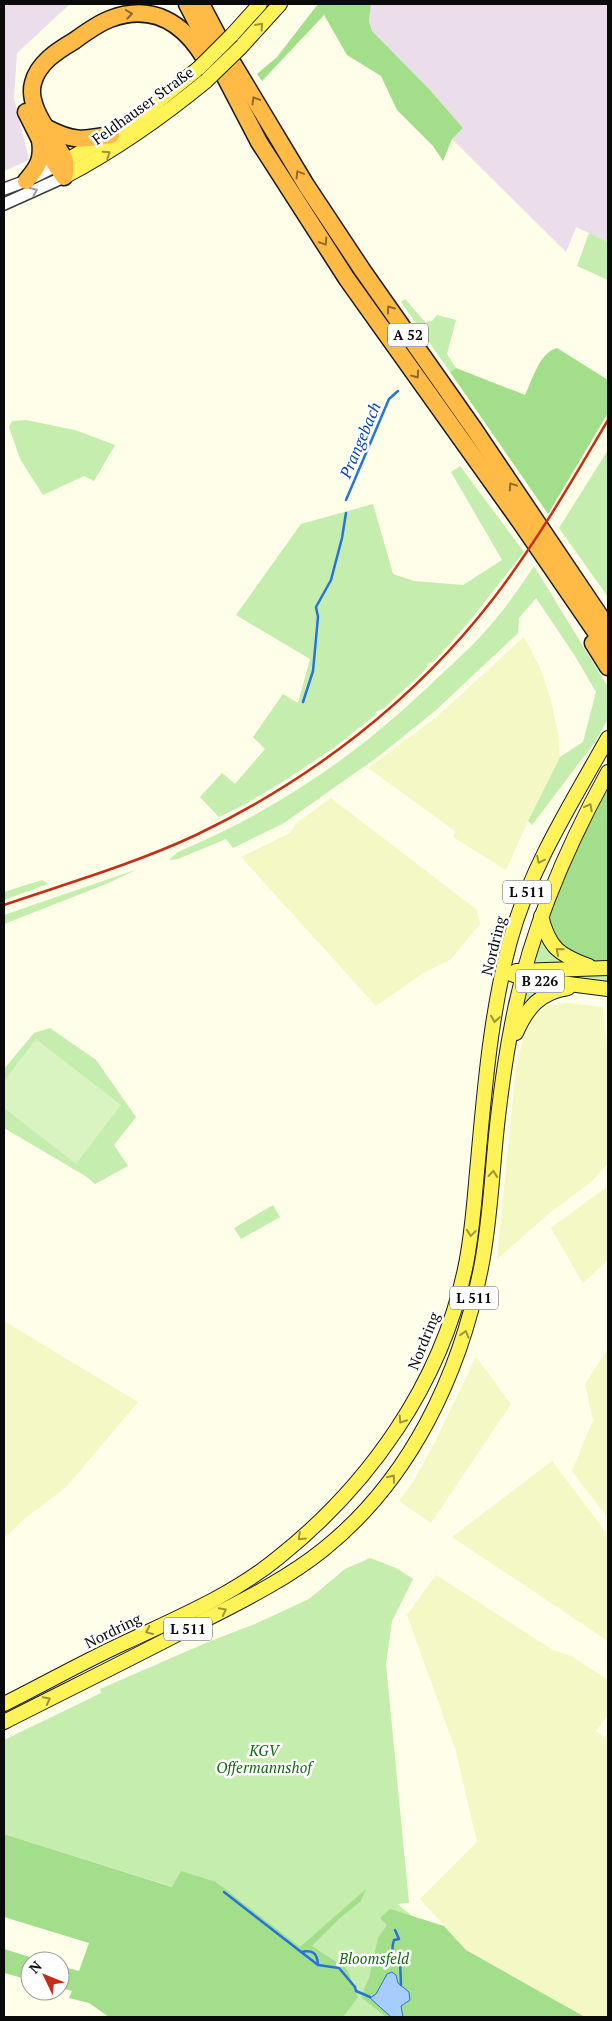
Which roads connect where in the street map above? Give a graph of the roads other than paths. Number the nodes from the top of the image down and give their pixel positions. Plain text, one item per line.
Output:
1 (115, 4) edge
2 (187, 4) edge
3 (201, 4) edge
4 (207, 4) edge
5 (260, 4) edge
6 (280, 4) edge
7 (224, 35) junction
8 (44, 134) junction
9 (111, 135) junction
10 (259, 142) junction
11 (62, 168) junction
12 (26, 181) junction
13 (4, 189) edge
14 (4, 204) edge
15 (521, 523) junction
16 (540, 526) junction
17 (608, 610) edge
18 (608, 628) edge
19 (608, 650) edge
20 (608, 667) edge
21 (608, 738) edge
22 (608, 772) edge
23 (542, 916) junction
24 (601, 968) edge
25 (503, 971) junction
26 (523, 974) junction
27 (578, 986) junction
28 (608, 989) edge
29 (507, 1053) junction
30 (4, 1704) edge
31 (4, 1722) edge

1 - 8 highway
2 - 10 highway, A 52
3 - 7 highway, A 52
4 - 7 highway
5 - 7 main road, Feldhauser Straße
11 -> 6 main road, Feldhauser Straße, bridge
7 - 9 main road, Feldhauser Straße, bridge
16 -> 7 highway, A 52
8 - 9 highway
8 -> 10 highway
8 - 11 highway
8 - 12 highway
9 - 11 main road, Feldhauser Straße
10 -> 15 highway, A 52
11 - 12 street, Feldhauser Straße
14 -> 11 street, Feldhauser Straße
12 - 13 street, Feldhauser Straße
15 - 19 highway, A 52
15 - 20 highway
16 - 17 highway
16 - 18 highway, A 52
21 -> 25 main road, Nordring / L 511
23 -> 22 main road, L 511
24 -> 23 main road
23 - 26 main road, L 511
24 - 26 main road, B 226
25 - 26 main road, B 226
25 -> 30 main road, Nordring / L 511
26 - 27 main road, B 226
26 - 29 main road, L 511
27 - 28 main road, B 226
27 - 29 main road
31 -> 29 main road, L 511

